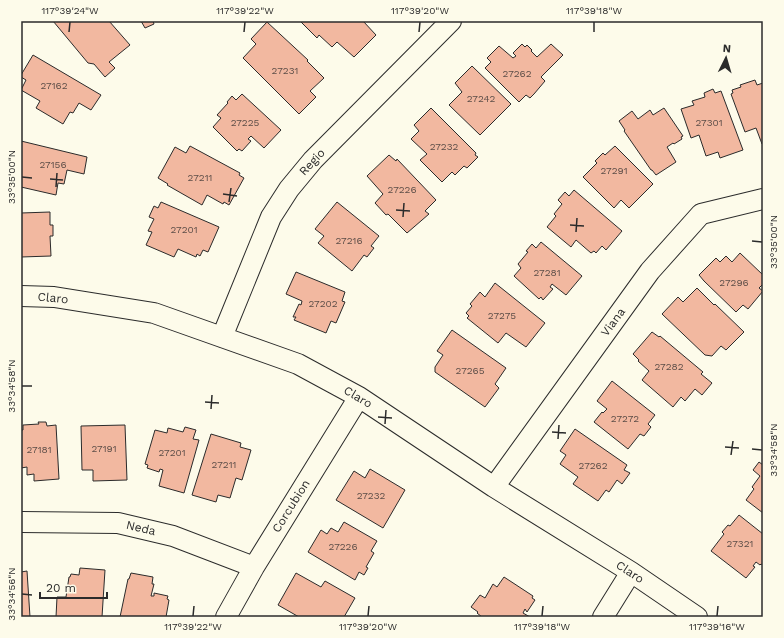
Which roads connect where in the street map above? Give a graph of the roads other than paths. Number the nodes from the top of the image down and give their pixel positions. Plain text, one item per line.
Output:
1 (451, 21) edge
2 (763, 199) edge
3 (21, 296) edge
4 (222, 337) junction
5 (359, 397) junction
6 (494, 487) junction
7 (21, 522) edge
8 (254, 567) junction
9 (631, 572) junction
10 (226, 617) edge
11 (603, 617) edge
12 (697, 617) edge

1 - 4 street, Regio
2 - 6 street, Viana
3 - 4 street, Claro
4 - 5 street, Claro
5 - 6 street, Claro
5 - 8 street, Corcubion
6 - 9 street, Claro
7 - 8 street, Neda
8 - 10 street, Corcubion
9 - 11 street
9 - 12 street, Claro

